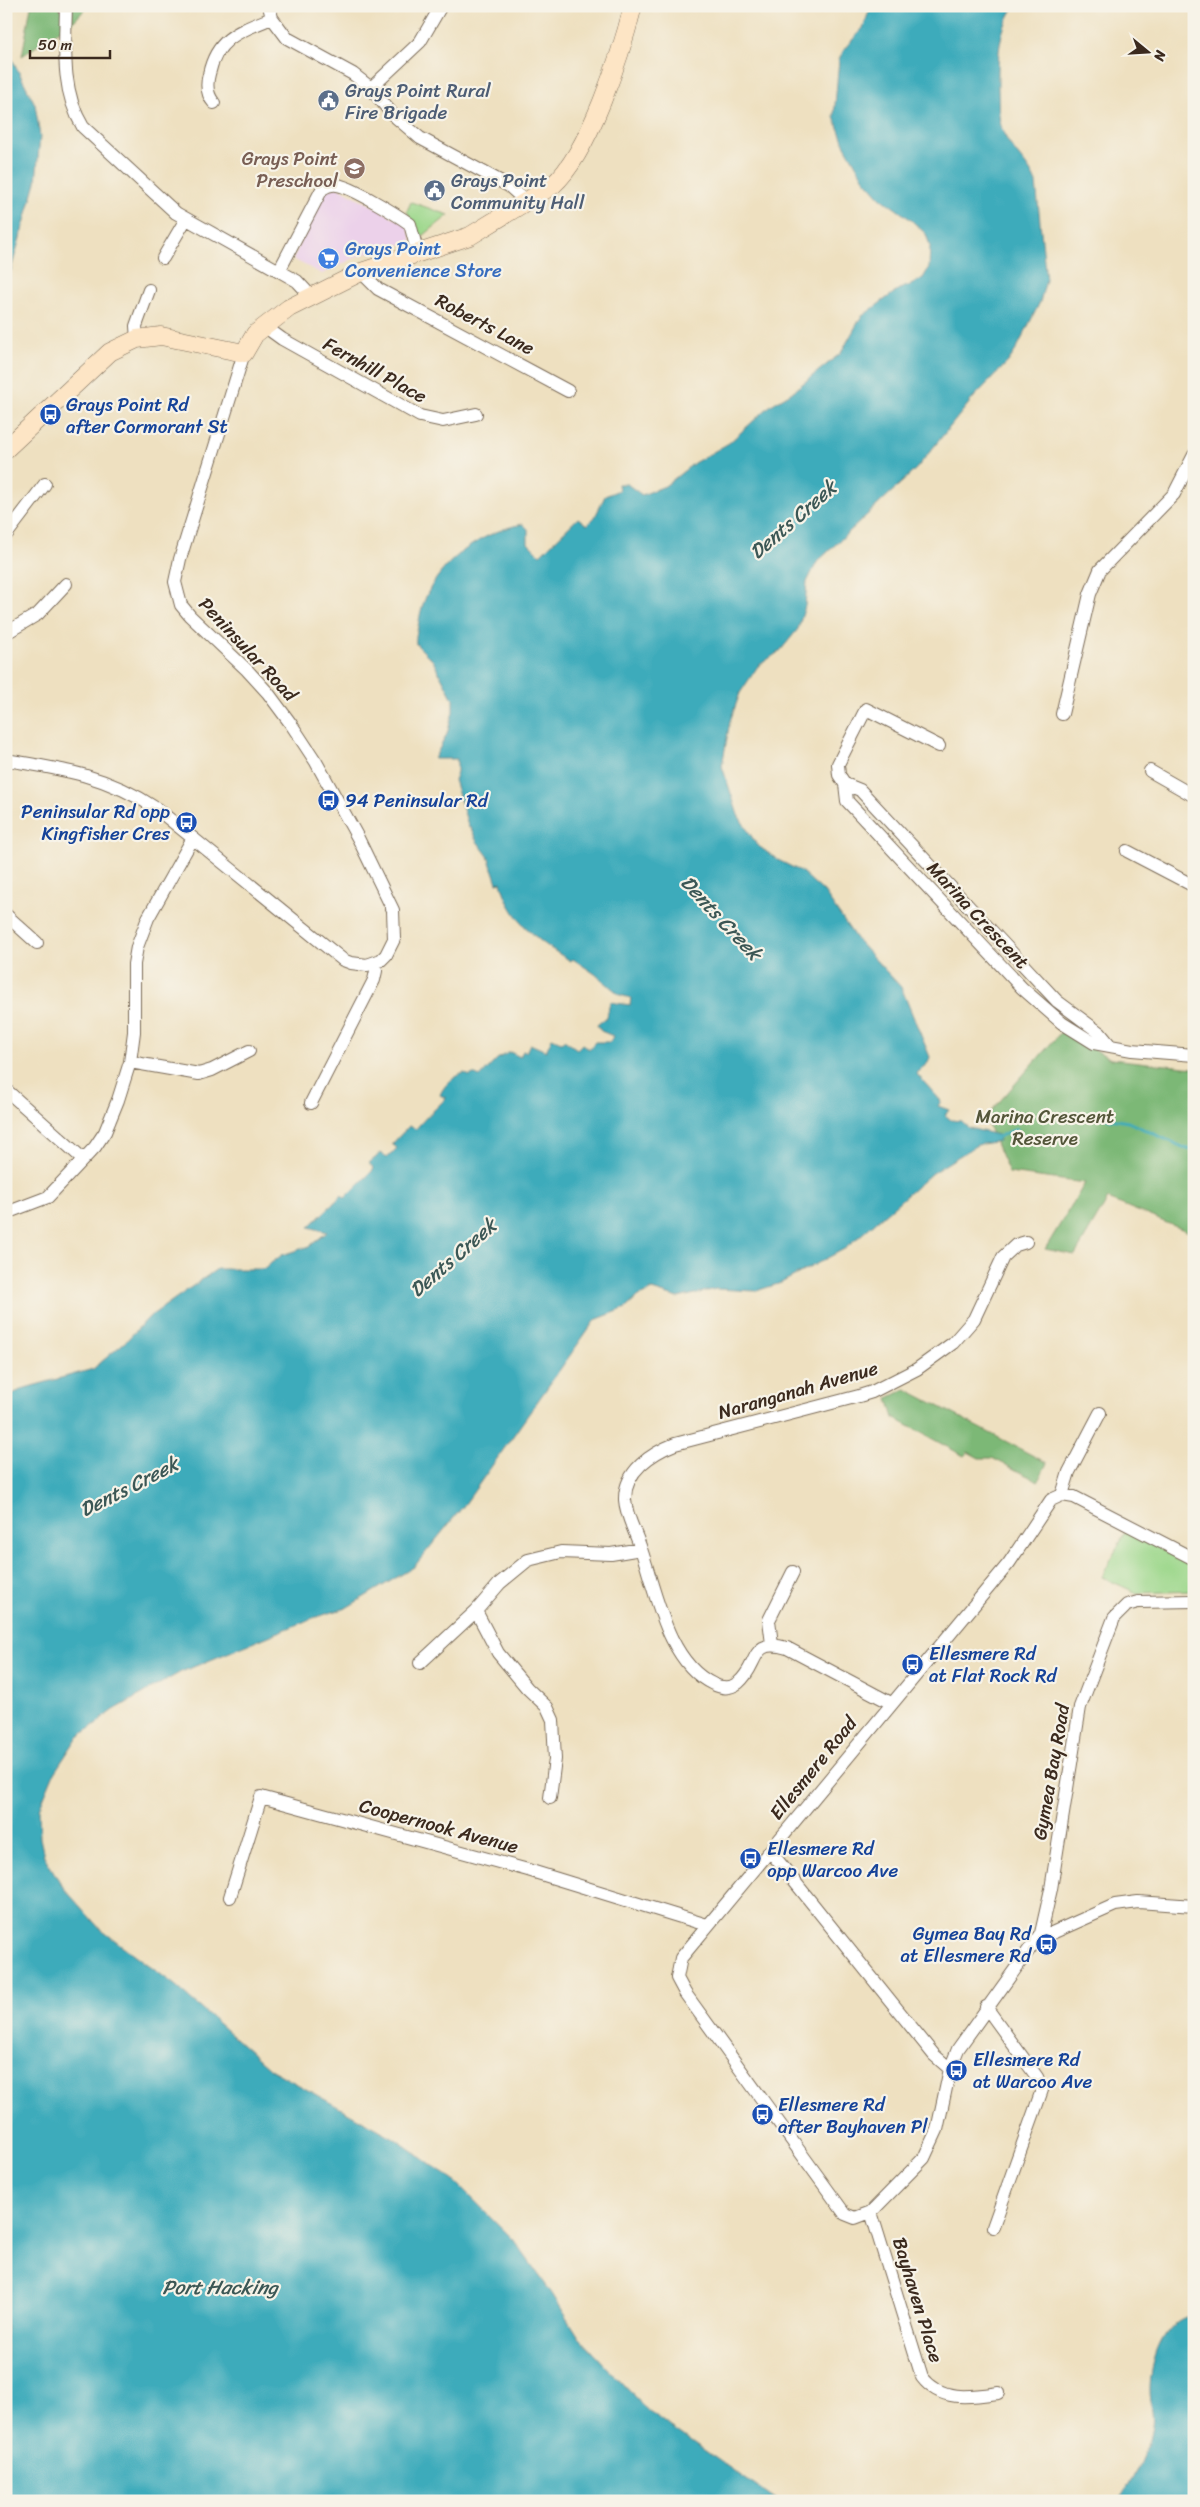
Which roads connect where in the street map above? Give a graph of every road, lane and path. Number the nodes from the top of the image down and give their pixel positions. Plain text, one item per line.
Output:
1 (66, 6) edge
2 (441, 6) edge
3 (633, 6) edge
4 (271, 12) edge
5 (371, 88) junction
6 (214, 104) dead end
7 (524, 203) junction
8 (186, 220) junction
9 (418, 254) junction
10 (163, 258) dead end
11 (278, 271) junction
12 (362, 272) junction
13 (149, 290) dead end
14 (311, 296) junction
15 (264, 326) junction
16 (137, 340) junction
17 (244, 353) junction
18 (568, 391) dead end
19 (476, 414) dead end
20 (6, 449) edge
21 (1194, 455) edge
22 (45, 484) dead end
23 (6, 534) edge
24 (66, 584) dead end
25 (6, 633) edge
26 (1062, 714) dead end
27 (939, 746) dead end
28 (6, 760) edge
29 (1150, 771) dead end
30 (845, 784) junction
31 (1194, 796) edge
32 (193, 838) junction
33 (1127, 851) dead end
34 (1194, 886) edge
35 (6, 915) edge
36 (37, 943) dead end
37 (375, 963) junction
38 (1110, 1044) junction
39 (249, 1051) dead end
40 (1194, 1055) edge
41 (130, 1062) junction
42 (6, 1090) edge
43 (311, 1103) dead end
44 (83, 1159) junction
45 (6, 1213) edge
46 (1026, 1242) dead end
47 (1100, 1413) dead end
48 (1062, 1495) junction
49 (641, 1549) junction
50 (1194, 1559) edge
51 (793, 1572) dead end
52 (1194, 1601) edge
53 (476, 1611) junction
54 (772, 1644) junction
55 (420, 1663) dead end
56 (891, 1703) junction
57 (550, 1798) dead end
58 (770, 1851) junction
59 (230, 1897) dead end
60 (1194, 1906) edge
61 (707, 1925) junction
62 (1042, 1933) junction
63 (986, 2007) junction
64 (950, 2069) junction
65 (871, 2212) junction
66 (993, 2227) dead end
67 (998, 2393) dead end

1 - 8 street
2 - 5 street
3 - 7 street
4 - 5 street
4 - 6 street
5 - 7 street
7 - 9 street
8 - 10 street
8 - 11 street
9 - 11 street
9 - 12 street
11 - 14 street
12 - 14 street
12 - 18 street, Roberts Lane
13 - 16 street
14 - 15 street
15 - 17 street
15 - 19 street, Fernhill Place
16 - 17 street
16 - 20 street
17 - 37 street, Peninsular Road
21 - 26 street
22 - 23 street
24 - 25 street
27 - 30 street, Marina Crescent
28 - 32 street
29 - 31 street
30 - 38 street, Marina Crescent
30 - 38 street, Marina Crescent
32 - 37 street
32 - 41 street
33 - 34 street
35 - 36 street
37 - 43 street
38 - 40 street, Marina Crescent
39 - 41 street
41 - 44 street
42 - 44 street
44 - 45 street
46 - 49 street, Naranganah Avenue
47 - 48 street
48 - 50 street
48 - 56 street, Ellesmere Road
49 - 53 street
49 - 54 street, Naranganah Avenue
51 - 54 street
52 - 62 street, Gymea Bay Road
53 - 55 street
53 - 57 street
54 - 56 street
56 - 58 street, Ellesmere Road
58 - 61 street, Ellesmere Road
58 - 64 street
59 - 61 street, Coopernook Avenue
60 - 62 street
61 - 65 street, Ellesmere Road
62 - 63 street
63 - 64 street
63 - 66 street
64 - 65 street
65 - 67 street, Bayhaven Place

